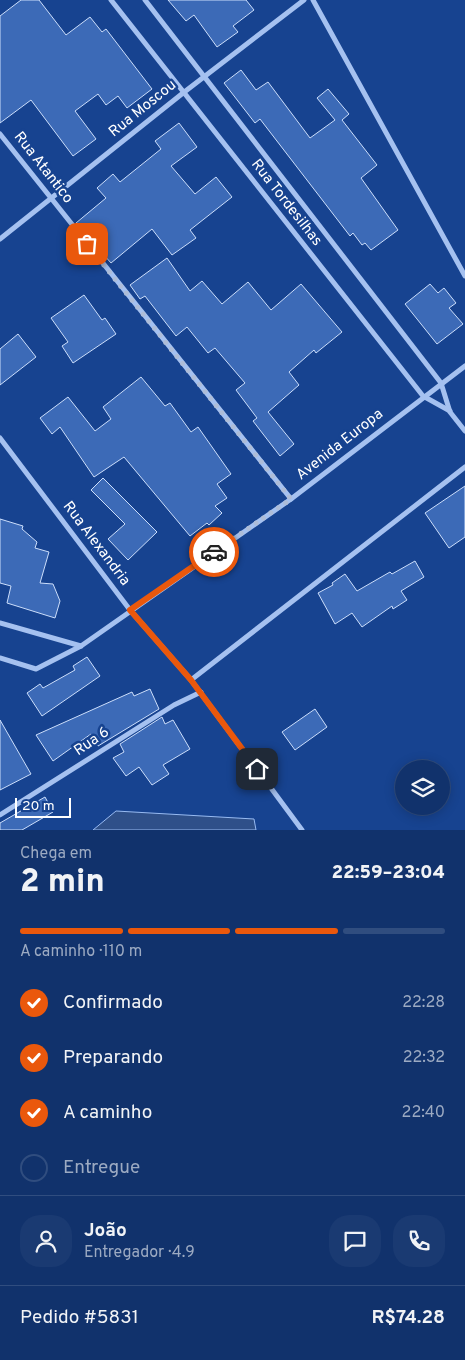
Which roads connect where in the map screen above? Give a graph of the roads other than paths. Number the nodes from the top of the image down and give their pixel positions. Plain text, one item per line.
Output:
1 (111, 0) edge
2 (145, 0) edge
3 (304, 0) edge
4 (313, 0) edge
5 (205, 76) junction
6 (183, 93) junction
7 (0, 134) edge
8 (51, 199) junction
9 (0, 239) edge
10 (465, 276) edge
11 (465, 366) edge
12 (440, 383) junction
13 (423, 396) junction
14 (450, 412) junction
15 (465, 431) edge
16 (0, 438) edge
17 (465, 467) edge
18 (291, 499) junction
19 (130, 610) junction
20 (0, 624) edge
21 (81, 646) junction
22 (0, 658) edge
23 (191, 680) junction
24 (201, 692) junction
25 (0, 815) edge
26 (302, 830) edge

1 - 6 street, Rua Tordesilhas
2 - 5 street, Rua Tordesilhas
3 - 5 street, Rua Moscou
4 - 10 street
5 - 6 street, Rua Moscou
5 - 12 street, Rua Tordesilhas
6 - 8 street, Rua Moscou
6 - 13 street, Rua Tordesilhas
7 - 8 street, Rua Atantico
8 - 9 street, Rua Moscou
8 - 18 street, Rua Atantico
11 - 12 street, Avenida Europa
12 - 13 street, Avenida Europa
12 - 14 street, Rua Tordesilhas
13 - 14 street, Rua Tordesilhas
13 - 18 street, Avenida Europa
14 - 15 street, Rua Tordesilhas
16 - 19 street, Rua Alexandria
17 - 23 street
18 - 19 street, Avenida Europa
19 - 21 street, Avenida Europa
19 - 23 street, Rua Alexandria
20 - 21 street
21 - 22 street, Avenida Europa
23 - 24 street, Rua Alexandria
24 - 25 street, Rua 6
24 - 26 street, Rua Alexandria

